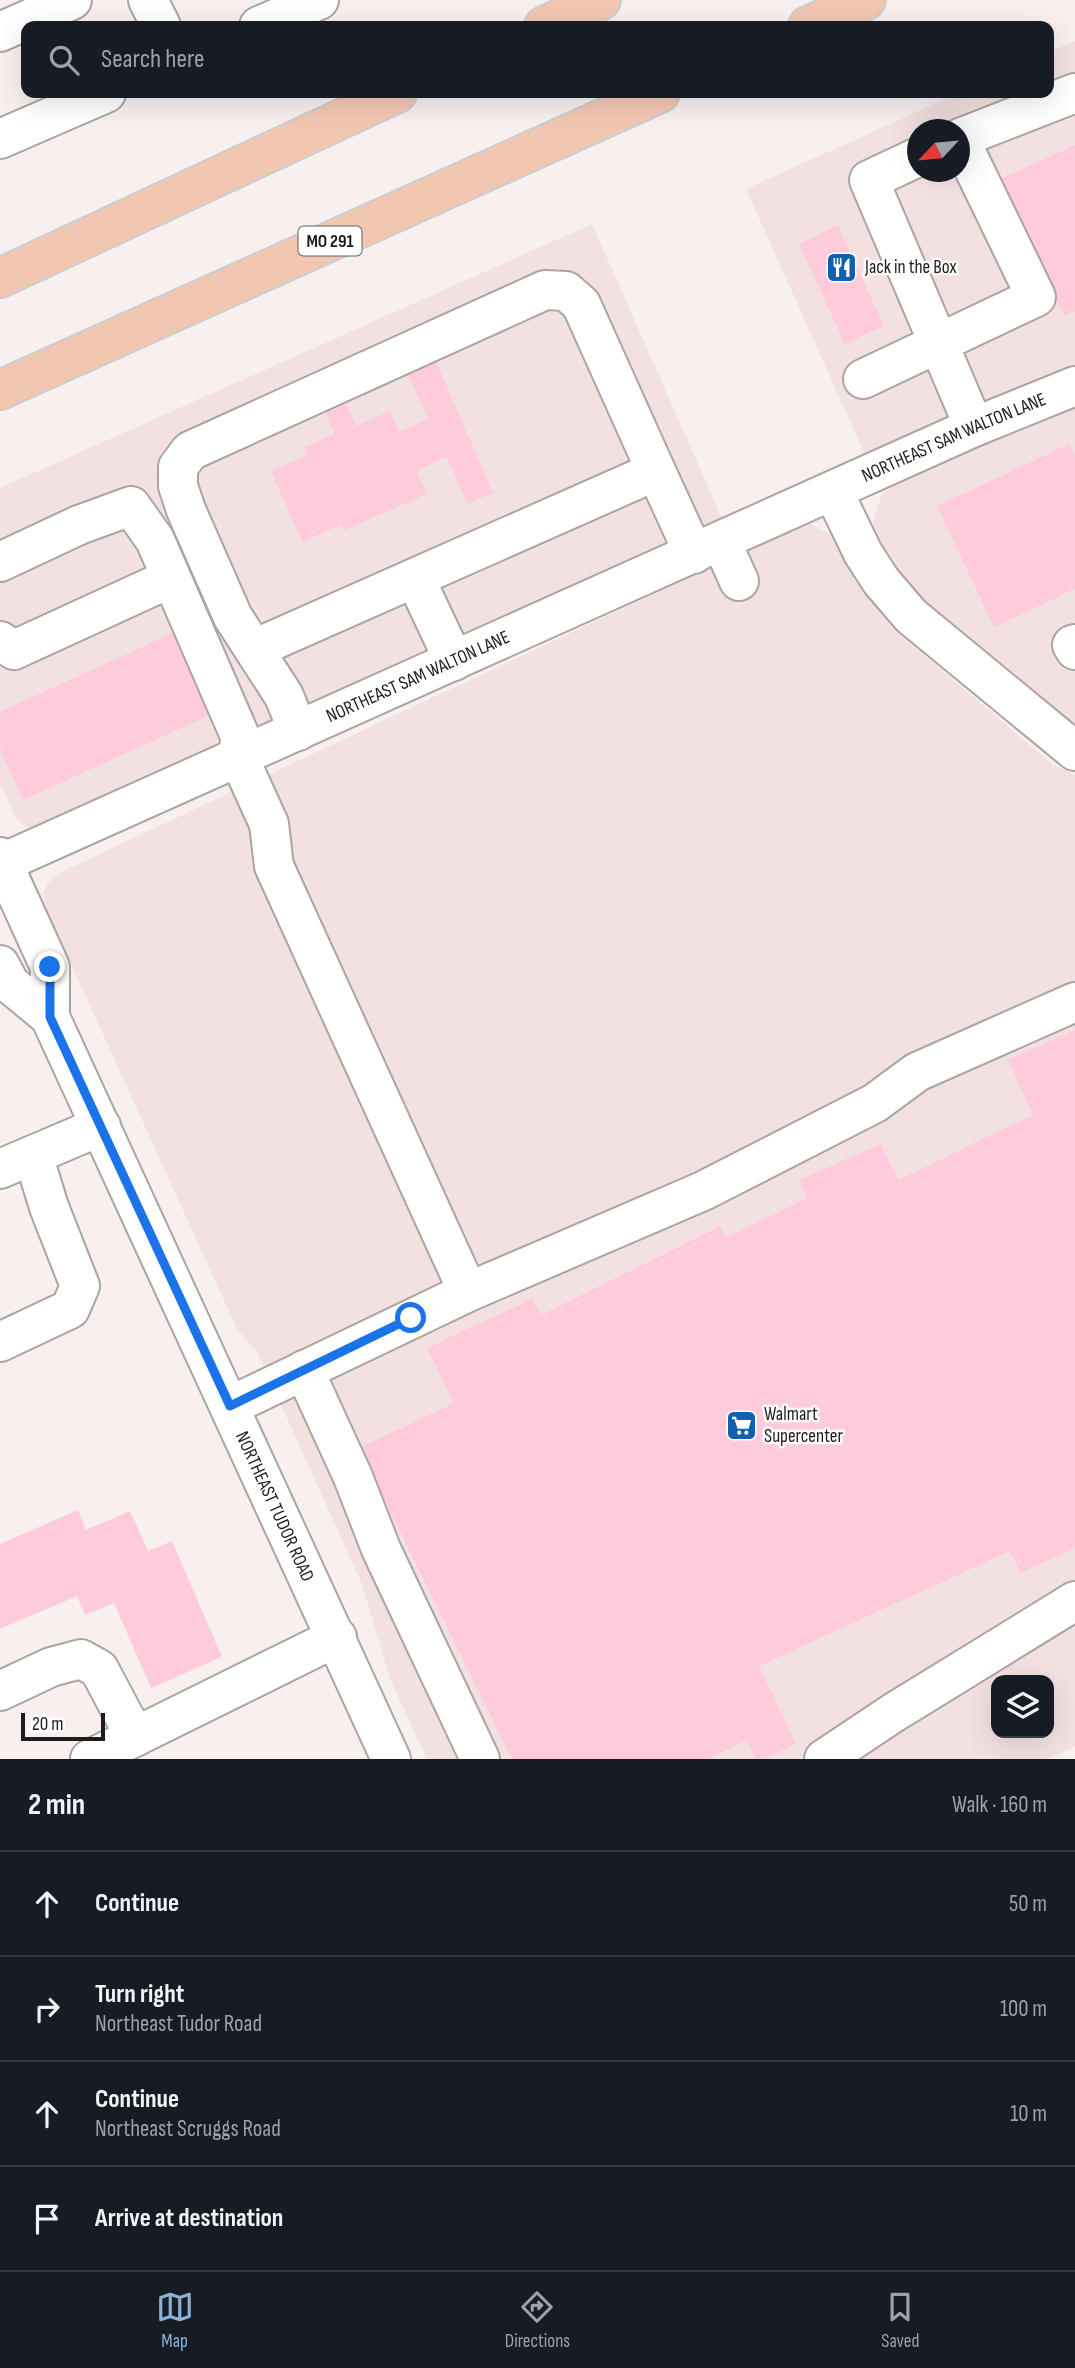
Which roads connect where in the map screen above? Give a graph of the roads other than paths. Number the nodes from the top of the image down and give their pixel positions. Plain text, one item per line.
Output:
1 (72, 0) edge
2 (148, 0) edge
3 (319, 0) edge
4 (601, 0) edge
5 (866, 0) edge
6 (25, 21) edge
7 (158, 21) edge
8 (271, 21) edge
9 (555, 21) edge
10 (819, 21) edge
11 (21, 23) edge
12 (0, 32) edge
13 (1075, 93) edge
14 (94, 98) edge
15 (386, 98) edge
16 (649, 98) edge
17 (970, 135) edge
18 (0, 139) edge
19 (970, 160) edge
20 (907, 162) edge
21 (0, 278) edge
22 (938, 344) junction
23 (863, 379) dead end
24 (1075, 386) edge
25 (0, 390) edge
26 (974, 428) junction
27 (656, 471) junction
28 (833, 491) junction
29 (707, 547) junction
30 (0, 562) edge
31 (171, 578) junction
32 (415, 578) junction
33 (739, 581) dead end
34 (0, 641) edge
35 (1075, 644) edge
36 (254, 649) junction
37 (1075, 650) edge
38 (454, 661) junction
39 (298, 731) junction
40 (1075, 751) edge
41 (239, 758) junction
42 (6, 881) edge
43 (0, 965) edge
44 (1075, 1002) edge
45 (50, 1017) junction
46 (101, 1126) junction
47 (17, 1162) edge
48 (468, 1292) junction
49 (0, 1342) edge
50 (304, 1370) junction
51 (230, 1406) junction
52 (1075, 1601) edge
53 (337, 1637) junction
54 (0, 1691) edge
55 (135, 1737) junction
56 (90, 1759) edge
57 (391, 1759) edge
58 (480, 1759) edge
59 (824, 1759) edge

1 - 6 street
2 - 7 street
3 - 8 street
4 - 9 main road
5 - 10 main road
11 - 12 street
13 - 17 street
14 - 18 street
15 - 21 main road
16 - 25 main road, MO 291
19 - 22 street
20 - 22 street
22 - 23 street
22 - 26 street
24 - 26 street, NORTHEAST SAM WALTON LANE
26 - 28 street, NORTHEAST SAM WALTON LANE
27 - 29 street
27 - 32 street
27 - 36 street
28 - 29 street, NORTHEAST SAM WALTON LANE
28 - 40 street
29 - 33 street
29 - 38 street, NORTHEAST SAM WALTON LANE
30 - 31 street
31 - 34 street
31 - 41 street
32 - 36 street
32 - 38 street
35 - 37 street
36 - 39 street
38 - 39 street, NORTHEAST SAM WALTON LANE
39 - 41 street, NORTHEAST SAM WALTON LANE
41 - 42 street, NORTHEAST SAM WALTON LANE
41 - 48 street
42 - 45 street
43 - 45 street, NORTHEAST TUDOR ROAD
44 - 48 street
45 - 46 street, NORTHEAST TUDOR ROAD
46 - 47 street
46 - 51 street, NORTHEAST TUDOR ROAD
47 - 49 street
48 - 50 street
50 - 51 street
50 - 58 street
51 - 53 street, NORTHEAST TUDOR ROAD
52 - 59 street
53 - 55 street
53 - 57 street, NORTHEAST TUDOR ROAD
54 - 55 street
55 - 56 street

